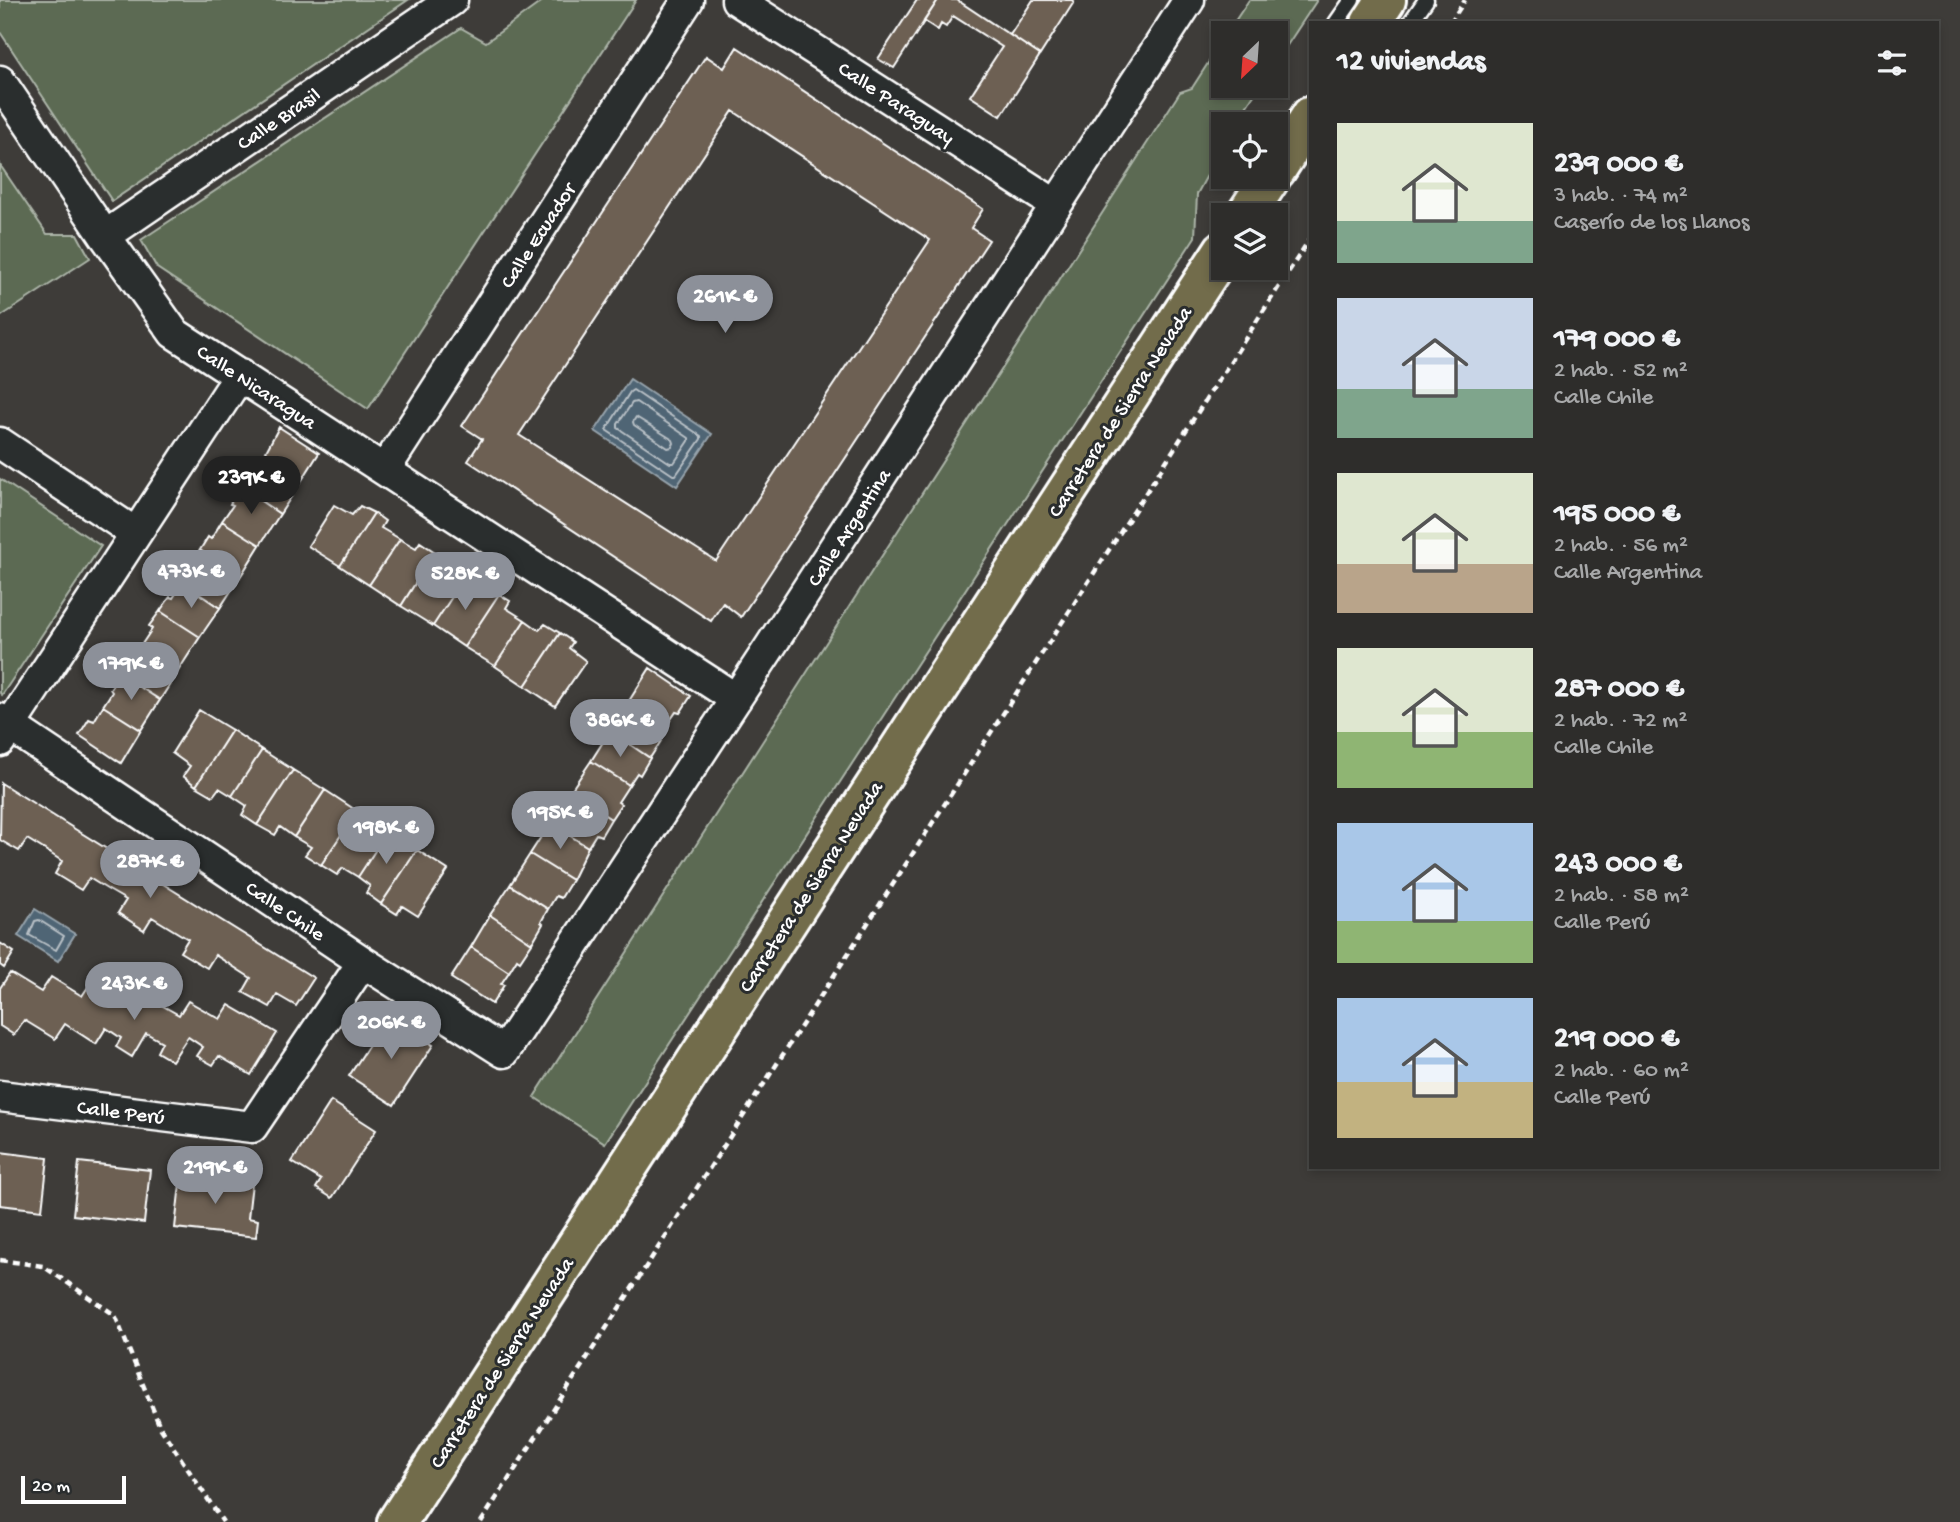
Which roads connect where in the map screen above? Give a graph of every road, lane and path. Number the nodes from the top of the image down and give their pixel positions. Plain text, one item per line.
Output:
1 (452, 0) edge
2 (688, 0) edge
3 (737, 0) edge
4 (1189, 0) edge
5 (1352, 0) edge
6 (1385, 0) edge
7 (1426, 0) edge
8 (1465, 0) edge
9 (1337, 21) edge
10 (1372, 21) edge
11 (1411, 21) edge
12 (1451, 21) edge
13 (0, 80) edge
14 (1309, 121) edge
15 (1288, 151) edge
16 (1056, 205) junction
17 (105, 236) junction
18 (1309, 240) edge
19 (1211, 268) edge
20 (240, 375) junction
21 (0, 443) edge
22 (386, 469) junction
23 (135, 533) junction
24 (736, 699) junction
25 (3, 729) edge
26 (363, 961) junction
27 (504, 1052) joint
28 (0, 1096) edge
29 (0, 1260) edge
30 (223, 1522) edge
31 (397, 1522) edge
32 (481, 1522) edge

1 - 17 street, Calle Brasil
2 - 22 street, Calle Ecuador
3 - 16 street, Calle Paraguay
4 - 16 street, Calle Argentina
5 - 9 lane
6 - 10 main road
7 - 11 lane
8 - 12 path
13 - 17 street, Calle Nicaragua
14 - 15 main road
16 - 24 street, Calle Argentina
17 - 20 street, Calle Nicaragua
18 - 32 path
19 - 31 main road, Carretera de Sierra Nevada
20 - 22 street, Calle Nicaragua
20 - 23 street
21 - 23 street
22 - 24 street, Calle Nicaragua
23 - 25 street
24 - 27 street, Calle Argentina
25 - 26 street, Calle Chile
26 - 27 street, Calle Chile
26 - 28 street, Calle Perú
29 - 30 path

